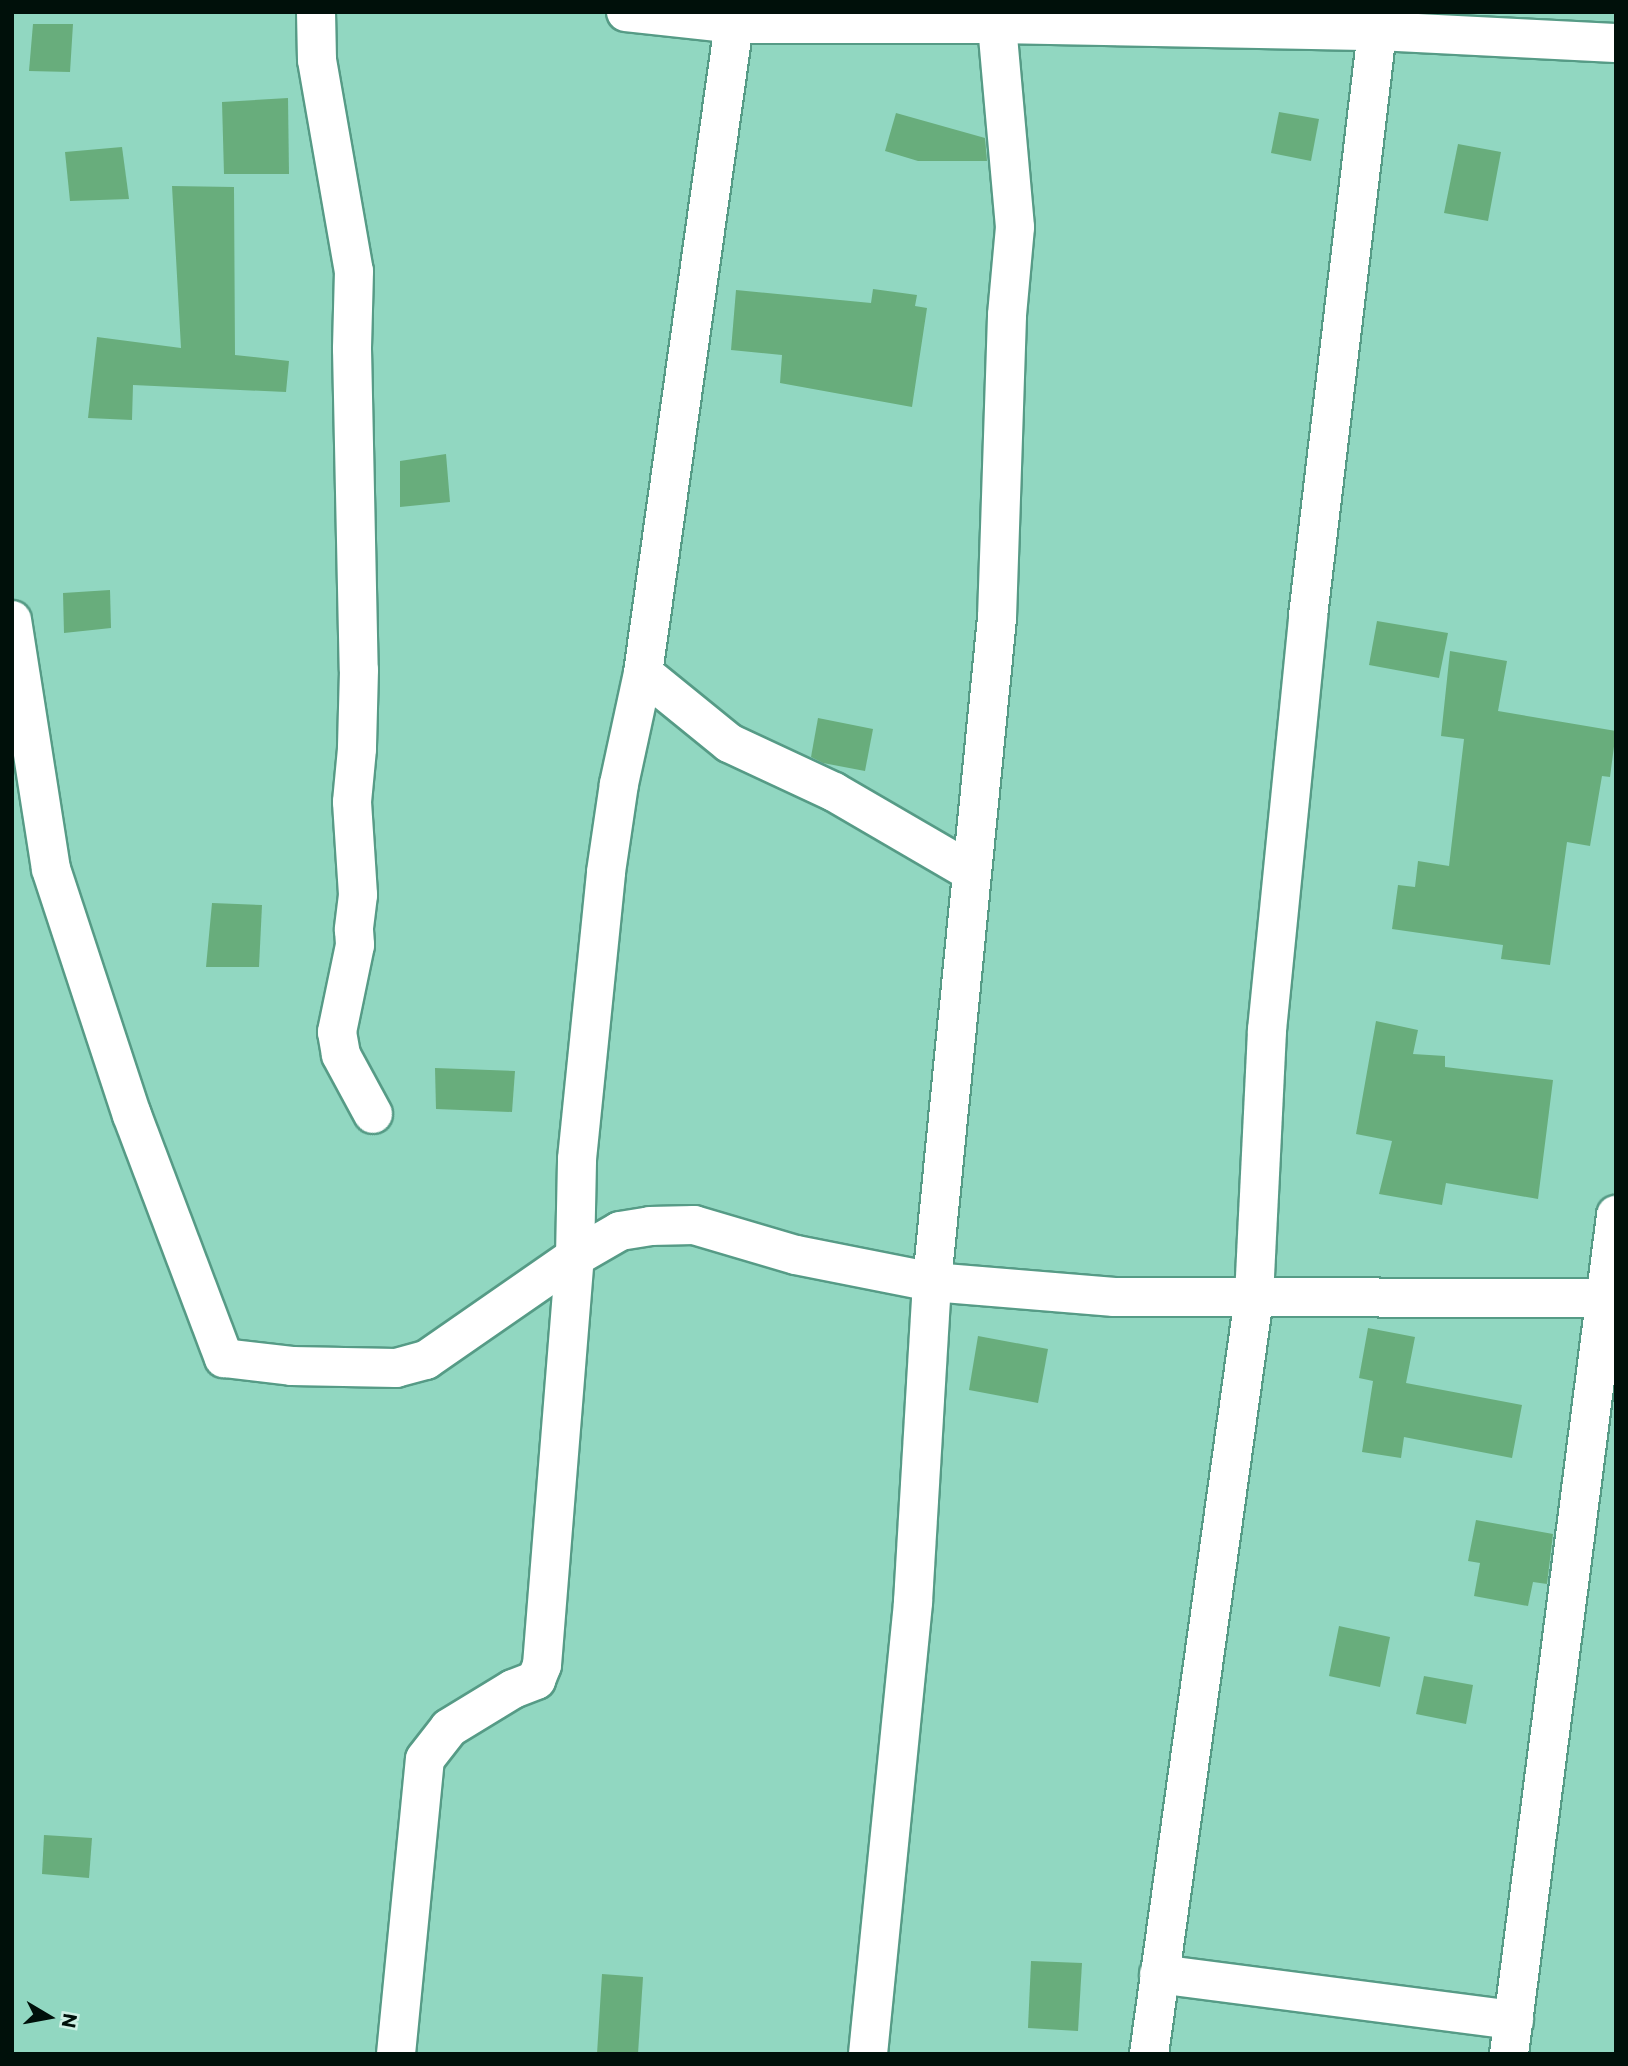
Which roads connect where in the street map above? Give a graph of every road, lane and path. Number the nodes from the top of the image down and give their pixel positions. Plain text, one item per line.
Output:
1 (316, 12) edge
2 (626, 12) edge
3 (734, 24) junction
4 (997, 24) junction
5 (1377, 32) junction
6 (1616, 43) edge
7 (12, 621) edge
8 (643, 673) junction
9 (970, 871) junction
10 (373, 1114) dead end
11 (1616, 1215) edge
12 (575, 1257) junction
13 (932, 1282) junction
14 (1254, 1297) junction
15 (1611, 1297) edge
16 (1159, 1974) junction
17 (1512, 2037) edge
18 (396, 2054) edge
19 (868, 2054) edge
20 (1149, 2054) edge

1 - 10 street
2 - 3 street
3 - 4 street
3 - 8 street
4 - 5 street
4 - 9 street
5 - 6 street
5 - 14 street
7 - 12 street
8 - 9 street
8 - 12 street
9 - 13 street
11 - 15 street
12 - 13 street
12 - 18 street
13 - 14 street
13 - 19 street
14 - 15 street
14 - 16 street
15 - 17 street
16 - 17 street
16 - 20 street

